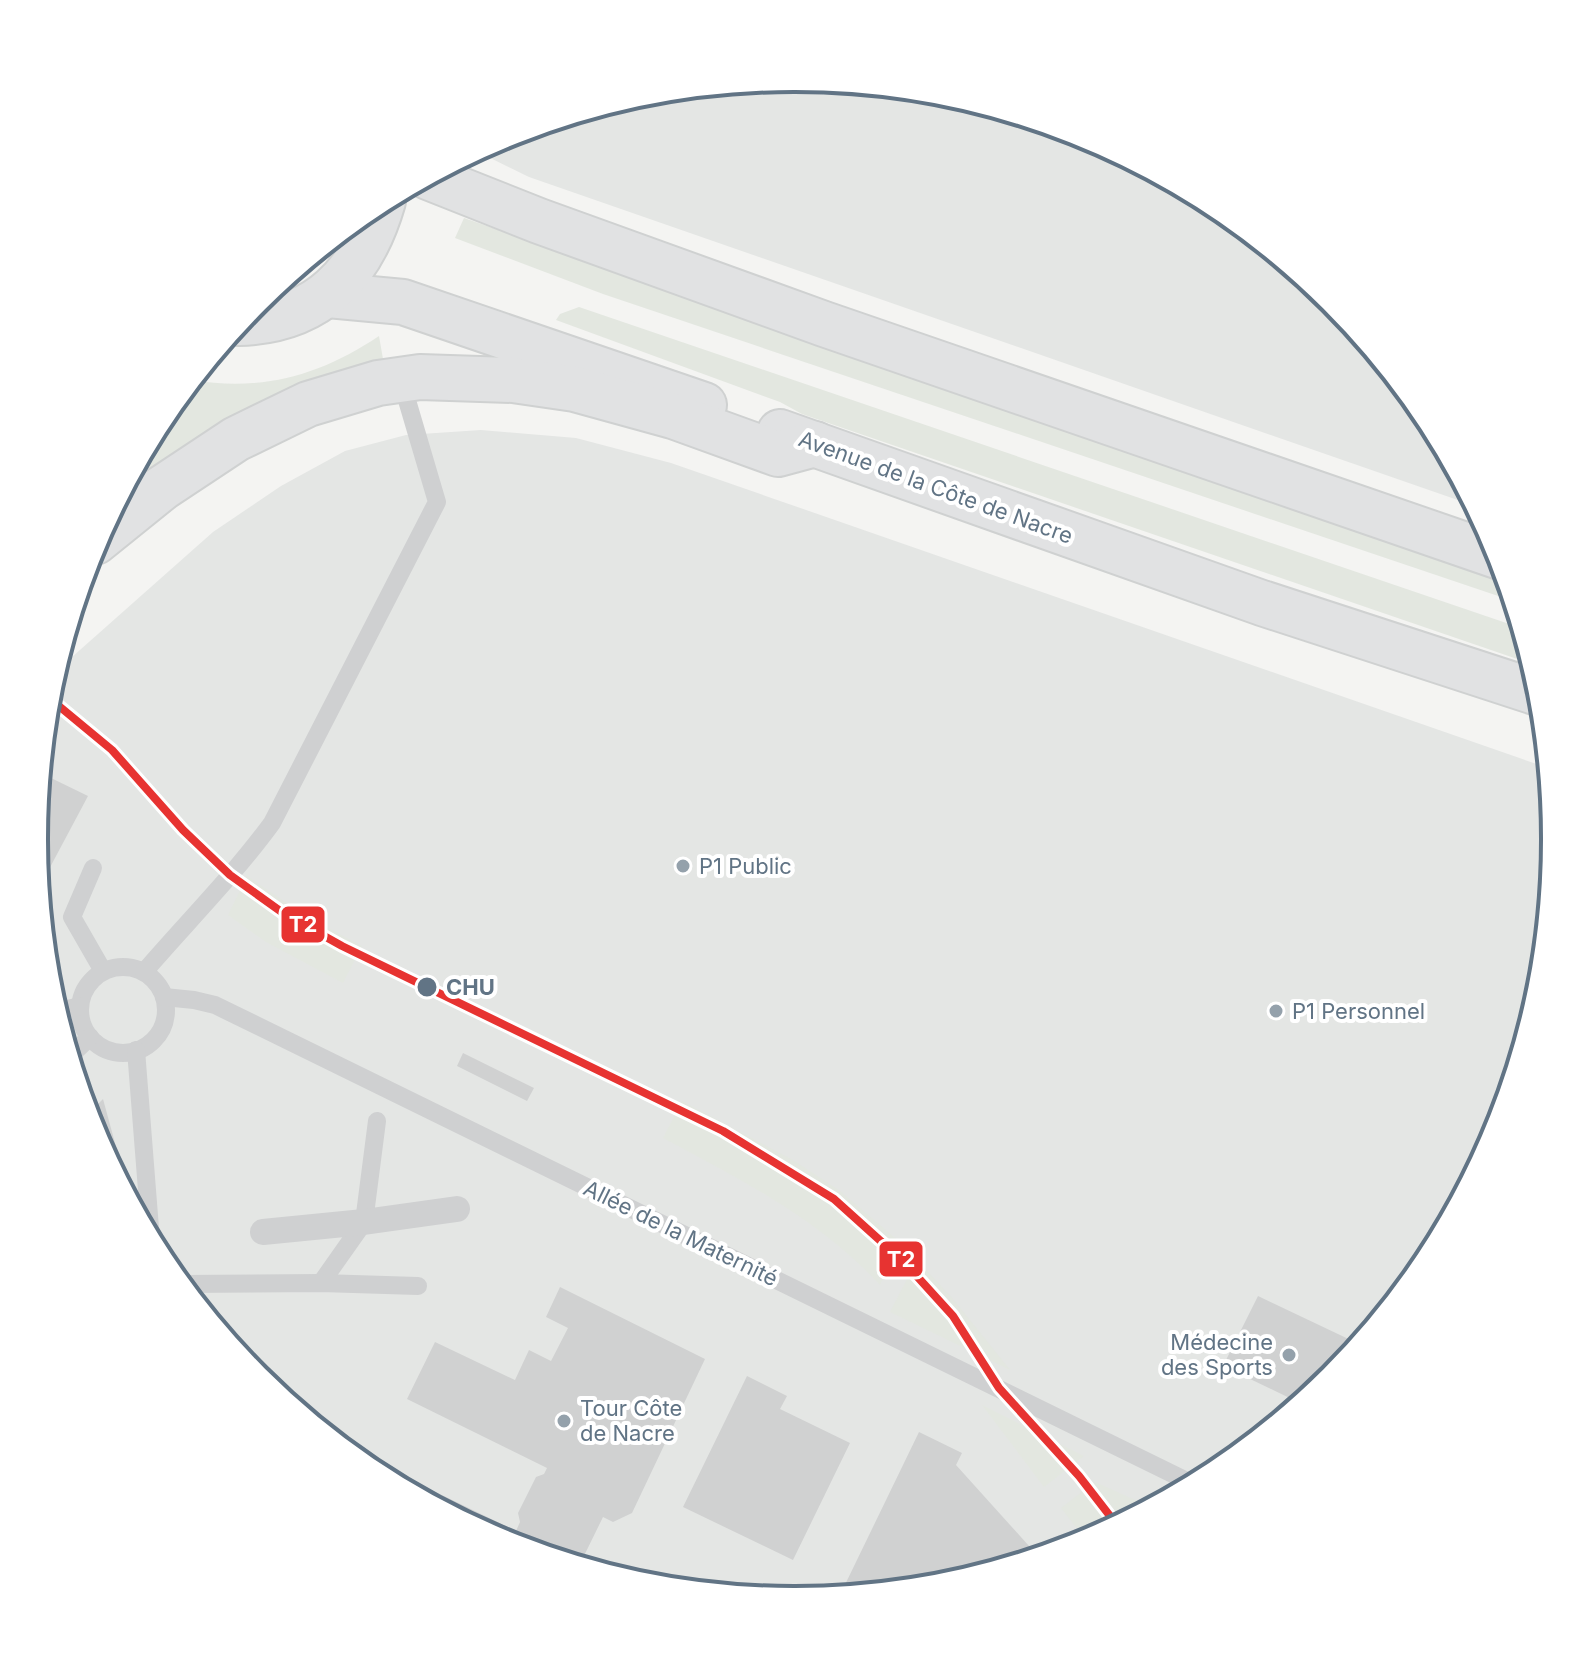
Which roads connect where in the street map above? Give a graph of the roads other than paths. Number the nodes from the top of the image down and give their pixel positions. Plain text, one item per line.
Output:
1 (441, 182) edge
2 (375, 222) edge
3 (328, 295) junction
4 (257, 322) edge
5 (401, 380) junction
6 (815, 444) junction
7 (119, 523) edge
8 (1483, 551) edge
9 (1262, 603) junction
10 (1526, 689) edge
11 (1531, 721) edge
12 (93, 868) dead end
13 (103, 971) junction
14 (144, 972) junction
15 (164, 997) junction
16 (80, 1006) junction
17 (68, 1009) edge
18 (90, 1037) junction
19 (78, 1048) edge
20 (136, 1050) junction
21 (377, 1121) dead end
22 (457, 1209) dead end
23 (149, 1213) edge
24 (364, 1222) junction
25 (263, 1232) dead end
26 (321, 1283) junction
27 (195, 1284) edge
28 (418, 1286) dead end
29 (1180, 1478) edge

1 - 8 main road
2 - 3 main road
3 - 4 main road
3 - 6 main road, Avenue de la Côte de Nacre
5 - 6 main road
5 - 7 main road
5 - 14 lane
6 - 9 main road, Avenue de la Côte de Nacre
9 - 10 main road, Avenue de la Côte de Nacre
9 - 11 main road
12 - 13 lane
13 - 14 lane
13 - 16 lane
14 - 15 lane
15 - 20 lane
15 - 29 lane, Allée de la Maternité
16 - 17 lane
16 - 18 lane
18 - 19 lane
18 - 20 lane
20 - 23 lane
21 - 24 lane
22 - 24 street
24 - 25 street
24 - 26 lane
26 - 27 lane
26 - 28 lane

